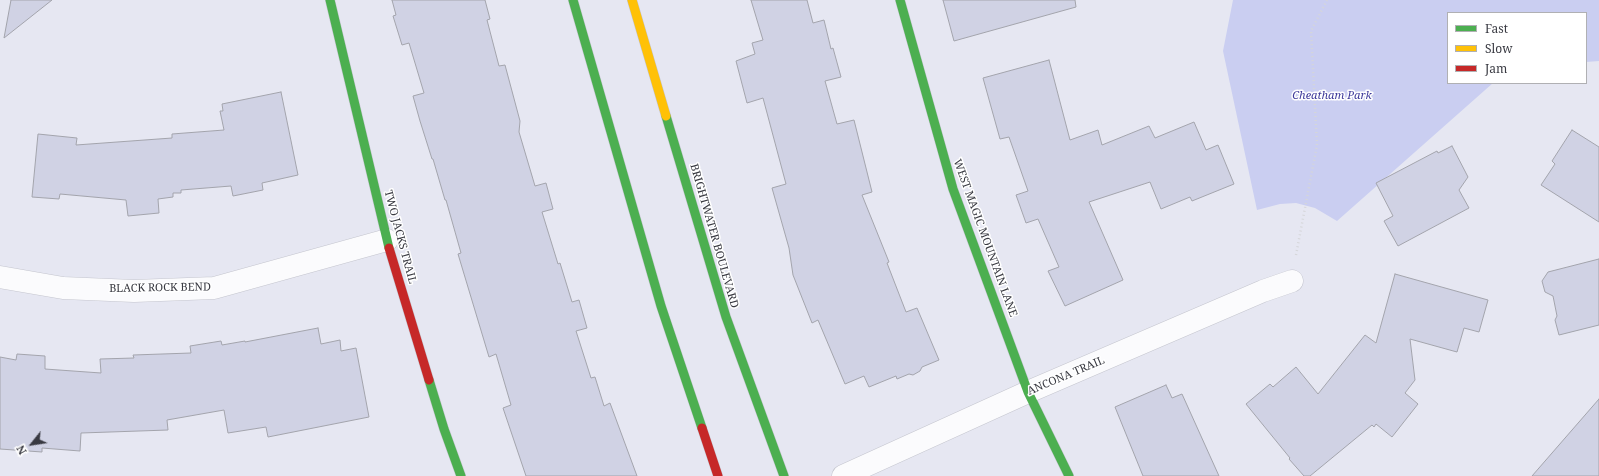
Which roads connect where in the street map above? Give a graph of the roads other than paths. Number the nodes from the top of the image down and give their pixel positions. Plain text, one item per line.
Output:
1 (330, 0) edge
2 (573, 0) edge
3 (632, 0) edge
4 (900, 0) edge
5 (387, 240) junction
6 (0, 277) edge
7 (1292, 281) road end
8 (1028, 392) junction
9 (461, 476) edge
10 (718, 476) edge
11 (784, 476) edge
12 (843, 476) edge
13 (1069, 476) edge

1 - 5 street, TWO JACKS TRAIL
2 - 10 street
3 - 11 street, BRIGHTWATER BOULEVARD
4 - 8 street, WEST MAGIC MOUNTAIN LANE
5 - 6 street, BLACK ROCK BEND
5 - 9 street, TWO JACKS TRAIL
7 - 8 street, ANCONA TRAIL
8 - 12 street, ANCONA TRAIL
8 - 13 street, WEST MAGIC MOUNTAIN LANE

